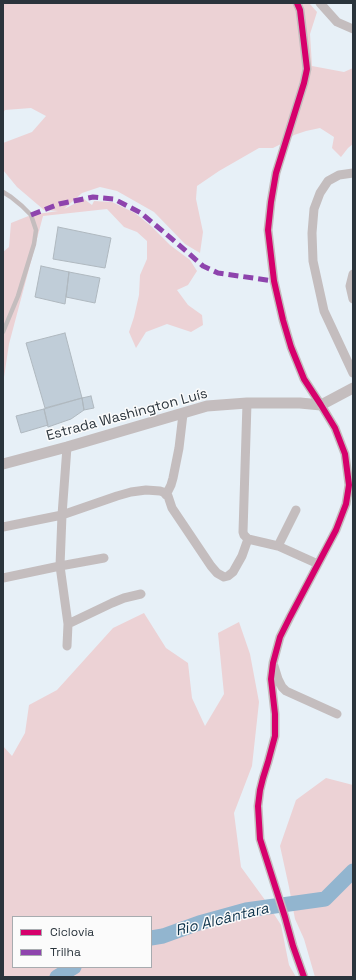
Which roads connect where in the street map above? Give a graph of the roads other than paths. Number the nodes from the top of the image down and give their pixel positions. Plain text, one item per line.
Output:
1 (297, 3) edge
2 (320, 3) edge
3 (353, 29) edge
4 (353, 173) edge
5 (3, 192) edge
6 (353, 274) edge
7 (353, 299) edge
8 (3, 332) edge
9 (353, 373) edge
10 (353, 388) edge
11 (247, 403) junction
12 (322, 405) junction
13 (183, 414) junction
14 (67, 447) junction
15 (3, 464) edge
16 (166, 495) junction
17 (296, 510) dead end
18 (62, 515) junction
19 (3, 527) edge
20 (248, 538) junction
21 (278, 546) junction
22 (104, 558) dead end
23 (318, 564) junction
24 (60, 566) junction
25 (3, 578) edge
26 (141, 594) dead end
27 (68, 624) junction
28 (67, 646) dead end
29 (273, 663) junction
30 (337, 714) dead end
31 (304, 977) edge

1 - 12 street
2 - 3 street
4 - 9 street
5 - 8 lane
6 - 7 street
10 - 12 street
11 - 12 street, Estrada Washington Luís
11 - 13 street, Estrada Washington Luís
11 - 20 street
12 - 23 street
13 - 14 street, Estrada Washington Luís
13 - 16 street
14 - 15 street, Estrada Washington Luís
14 - 18 street
16 - 18 street
16 - 20 street
17 - 21 street
18 - 19 street
18 - 24 street
20 - 21 street
21 - 23 street
22 - 24 street
23 - 29 street
24 - 25 street
24 - 27 street
26 - 27 street
27 - 28 street
29 - 30 street
29 - 31 street

